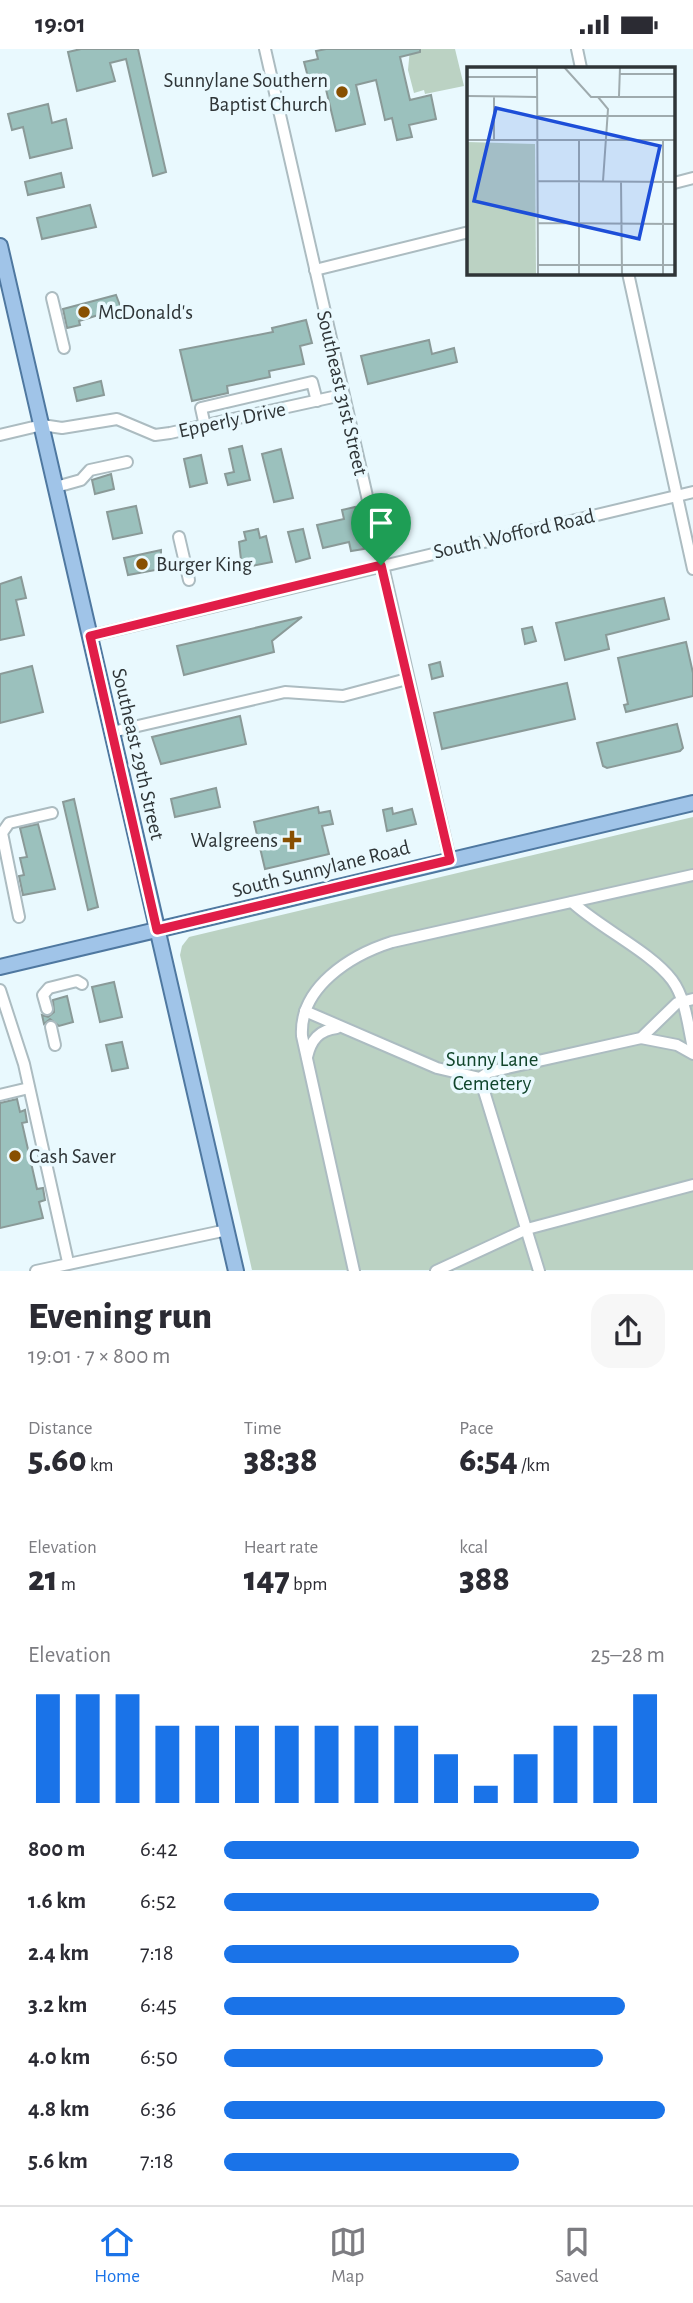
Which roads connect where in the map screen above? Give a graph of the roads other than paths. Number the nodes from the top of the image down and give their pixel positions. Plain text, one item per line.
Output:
1 (265, 49) edge
2 (577, 49) edge
3 (581, 67) edge
4 (693, 178) edge
5 (676, 182) edge
6 (467, 232) edge
7 (0, 246) edge
8 (315, 270) junction
9 (628, 275) edge
10 (52, 299) dead end
11 (64, 348) dead end
12 (276, 390) junction
13 (342, 395) junction
14 (231, 401) junction
15 (317, 401) junction
16 (280, 409) junction
17 (236, 419) junction
18 (41, 425) junction
19 (205, 426) junction
20 (0, 435) edge
21 (127, 462) dead end
22 (55, 487) junction
23 (693, 492) edge
24 (677, 496) junction
25 (179, 537) dead end
26 (381, 565) junction
27 (693, 569) edge
28 (189, 580) dead end
29 (90, 636) junction
30 (407, 680) junction
31 (112, 732) junction
32 (693, 803) edge
33 (52, 813) dead end
34 (450, 860) junction
35 (693, 875) edge
36 (572, 902) junction
37 (19, 917) dead end
38 (157, 930) junction
39 (0, 967) edge
40 (82, 984) dead end
41 (0, 989) edge
42 (688, 1000) edge
43 (47, 1009) dead end
44 (305, 1011) junction
45 (51, 1027) dead end
46 (337, 1028) junction
47 (641, 1038) junction
48 (55, 1045) dead end
49 (693, 1048) edge
50 (693, 1054) edge
51 (307, 1059) junction
52 (480, 1078) junction
53 (29, 1088) junction
54 (0, 1095) edge
55 (693, 1185) edge
56 (527, 1229) junction
57 (227, 1230) junction
58 (68, 1262) junction
59 (36, 1271) edge
60 (236, 1271) edge
61 (354, 1271) edge
62 (436, 1271) edge
63 (539, 1271) edge

1 - 8 street, Southeast 31st Street
2 - 3 street
4 - 5 street
6 - 8 street
7 - 18 main road, Southeast 29th Street
8 - 13 street, Southeast 31st Street
9 - 24 street
10 - 11 street
12 - 14 street
12 - 15 street
12 - 16 street
13 - 15 street, Epperly Drive
13 - 26 street, Southeast 31st Street
14 - 17 street
14 - 19 street
15 - 16 street, Epperly Drive
16 - 17 street, Epperly Drive
17 - 19 street, Epperly Drive
18 - 19 street, Epperly Drive
18 - 20 street, Epperly Drive
18 - 22 main road, Southeast 29th Street
21 - 22 street
22 - 29 main road, Southeast 29th Street
23 - 24 street, South Wofford Road
24 - 26 street, South Wofford Road
24 - 27 street
25 - 28 street
26 - 29 street, South Wofford Road
26 - 30 street, Southeast 31st Street
29 - 31 main road, Southeast 29th Street
30 - 31 street
30 - 34 street, Southeast 31st Street
31 - 38 main road, Southeast 29th Street
32 - 34 main road, South Sunnylane Road
33 - 37 street
34 - 38 main road, South Sunnylane Road
35 - 36 street
36 - 42 street
36 - 44 street
38 - 39 main road, South Sunnylane Road
38 - 57 main road, Southeast 29th Street
40 - 43 street
41 - 53 street
42 - 47 street
42 - 49 street
44 - 46 street
44 - 51 street
45 - 48 street
46 - 51 street
46 - 52 street
47 - 50 street
47 - 52 street
51 - 61 street
52 - 56 street
53 - 54 street
53 - 58 street
55 - 56 street
56 - 62 street
56 - 63 street
57 - 58 street
57 - 60 main road, Southeast 29th Street
58 - 59 street

